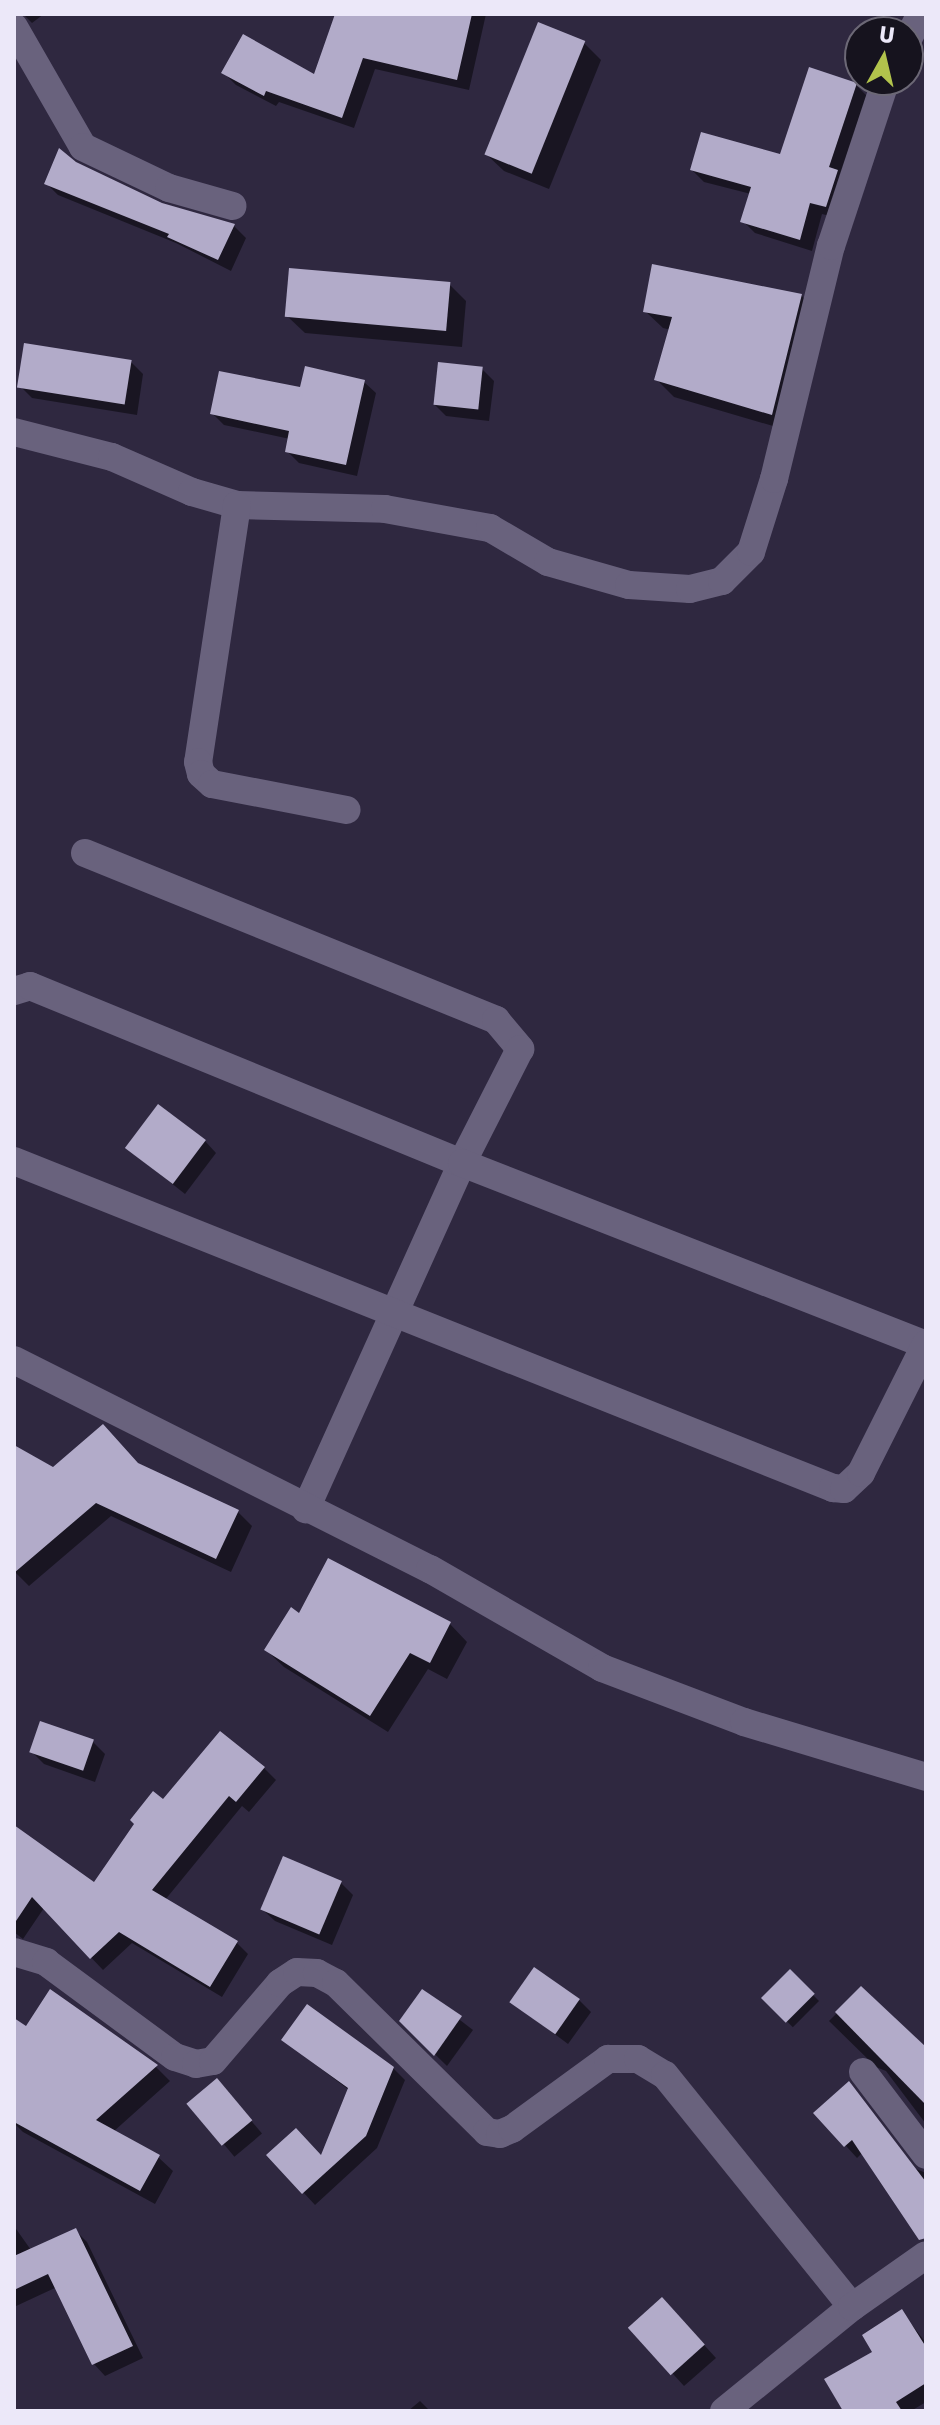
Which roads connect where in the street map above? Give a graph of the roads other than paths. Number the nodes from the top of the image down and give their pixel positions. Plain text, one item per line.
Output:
1 (14, 27) edge
2 (881, 96) edge
3 (232, 206) dead end
4 (14, 432) edge
5 (237, 505) junction
6 (347, 810) dead end
7 (85, 853) dead end
8 (14, 991) edge
9 (14, 1161) edge
10 (462, 1163) junction
11 (397, 1313) junction
12 (926, 1345) edge
13 (14, 1360) edge
14 (306, 1509) junction
15 (926, 1777) edge
16 (14, 1952) edge
17 (863, 2072) dead end
18 (926, 2155) edge
19 (926, 2255) edge
20 (852, 2307) junction
21 (724, 2411) edge

1 - 3 street
2 - 5 street
4 - 5 street
5 - 6 street
7 - 10 street
8 - 10 street
9 - 11 street
10 - 11 street
10 - 12 street
11 - 12 street
11 - 14 street
13 - 14 street
14 - 15 street
16 - 20 street
17 - 18 street
19 - 20 street
20 - 21 street

